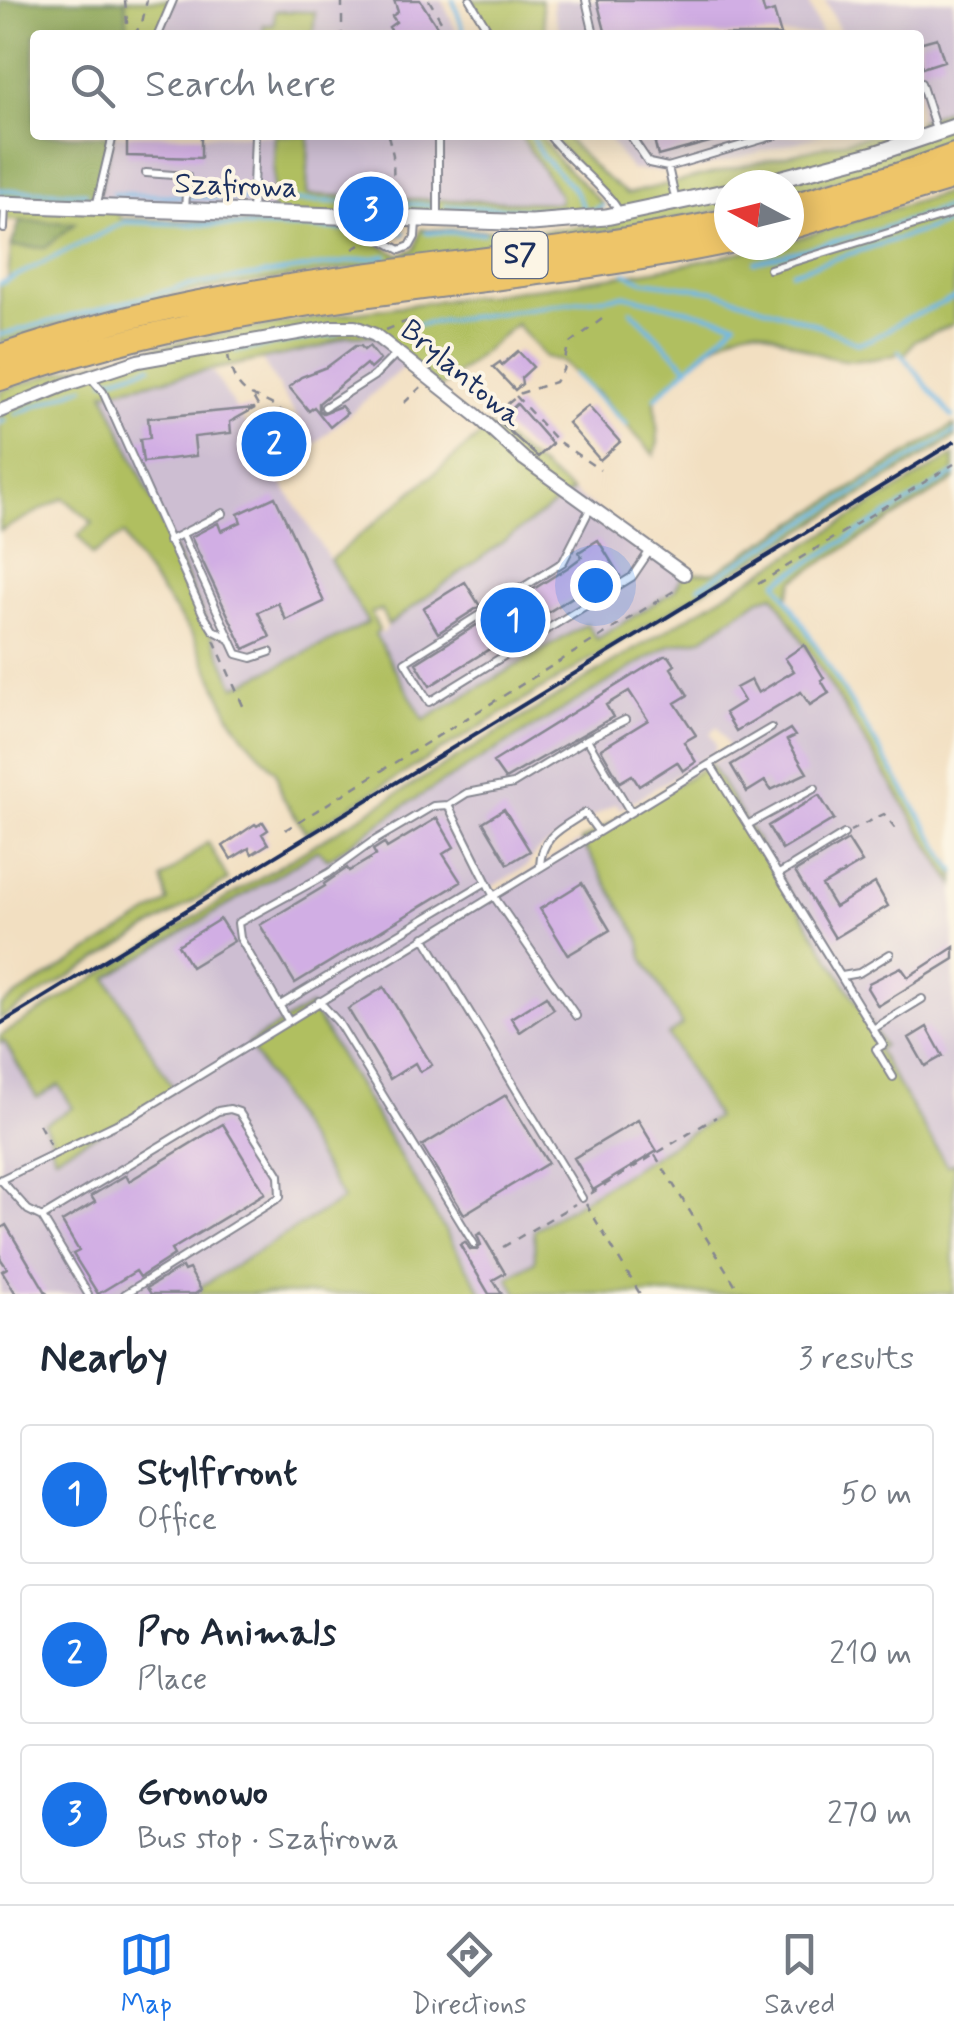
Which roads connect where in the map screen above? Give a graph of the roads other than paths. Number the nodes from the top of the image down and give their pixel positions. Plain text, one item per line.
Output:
1 (173, 0) edge
2 (470, 0) edge
3 (586, 0) edge
4 (160, 30) edge
5 (488, 30) edge
6 (593, 30) edge
7 (924, 92) edge
8 (954, 127) edge
9 (937, 133) junction
10 (924, 137) edge
11 (112, 140) edge
12 (255, 140) edge
13 (438, 140) edge
14 (553, 140) edge
15 (633, 140) edge
16 (759, 140) edge
17 (916, 140) edge
18 (954, 155) edge
19 (668, 167) junction
20 (804, 172) edge
21 (146, 173) dead end
22 (954, 178) edge
23 (714, 194) edge
24 (804, 202) edge
25 (676, 203) junction
26 (2, 204) edge
27 (95, 208) junction
28 (185, 211) junction
29 (252, 214) junction
30 (954, 214) edge
31 (620, 215) junction
32 (416, 221) junction
33 (438, 222) junction
34 (714, 223) edge
35 (804, 223) edge
36 (373, 227) junction
37 (2, 229) edge
38 (14, 229) dead end
39 (714, 245) edge
40 (770, 268) dead end
41 (398, 353) junction
42 (0, 356) edge
43 (89, 376) junction
44 (0, 378) edge
45 (325, 407) dead end
46 (0, 412) edge
47 (592, 506) junction
48 (223, 514) dead end
49 (182, 534) junction
50 (168, 541) junction
51 (651, 548) junction
52 (684, 574) road end
53 (230, 639) junction
54 (270, 652) dead end
55 (625, 720) dead end
56 (771, 728) dead end
57 (587, 739) junction
58 (710, 764) junction
59 (815, 788) dead end
60 (448, 805) junction
61 (630, 812) junction
62 (749, 824) junction
63 (598, 830) junction
64 (844, 834) road end
65 (540, 866) junction
66 (779, 874) junction
67 (486, 882) junction
68 (493, 894) junction
69 (424, 937) junction
70 (890, 954) dead end
71 (841, 976) junction
72 (922, 999) dead end
73 (319, 1000) junction
74 (280, 1005) junction
75 (576, 1016) dead end
76 (288, 1020) junction
77 (873, 1029) junction
78 (894, 1078) dead end
79 (2, 1177) edge
80 (582, 1198) road end
81 (42, 1217) junction
82 (474, 1244) dead end
83 (88, 1294) edge
84 (125, 1294) edge

1 - 4 lane
2 - 5 lane
3 - 6 lane
7 - 9 lane
8 - 9 street
9 - 10 street
11 - 27 lane
12 - 29 lane
13 - 33 lane
14 - 31 lane
15 - 19 lane
16 - 19 lane
17 - 20 street
18 - 24 highway
19 - 25 lane
21 - 28 lane
22 - 35 highway
23 - 25 street, Szafirowa
25 - 31 street, Szafirowa
26 - 27 street, Szafirowa
26 - 37 lane
27 - 28 street, Szafirowa
28 - 29 street, Szafirowa
29 - 36 street, Szafirowa
30 - 40 lane
31 - 33 street, Szafirowa
32 - 33 street, Szafirowa
32 - 36 street, Szafirowa
32 - 36 lane
34 - 42 highway, S7
37 - 38 lane
39 - 44 highway, S7
41 - 43 street, Brylantowa
41 - 45 lane
41 - 47 street, Brylantowa
43 - 46 street, Brylantowa
43 - 50 lane
47 - 51 street, Brylantowa
47 - 51 lane
48 - 49 lane
49 - 50 lane
49 - 53 lane
50 - 53 lane
51 - 52 street, Brylantowa
53 - 54 lane
55 - 57 lane
56 - 58 lane
57 - 60 lane
57 - 61 lane
58 - 61 lane
58 - 62 lane
59 - 62 lane
60 - 67 lane
60 - 74 lane
61 - 63 lane
62 - 66 lane
63 - 65 lane
63 - 65 lane
64 - 66 lane
65 - 68 lane
66 - 71 lane
67 - 68 lane
67 - 74 lane
68 - 69 lane
68 - 75 lane
69 - 73 lane
69 - 80 lane
70 - 71 lane
71 - 77 lane
72 - 77 lane
73 - 76 lane
73 - 82 lane
74 - 76 lane
76 - 79 lane
77 - 78 lane
79 - 81 lane
81 - 83 lane
81 - 84 lane

